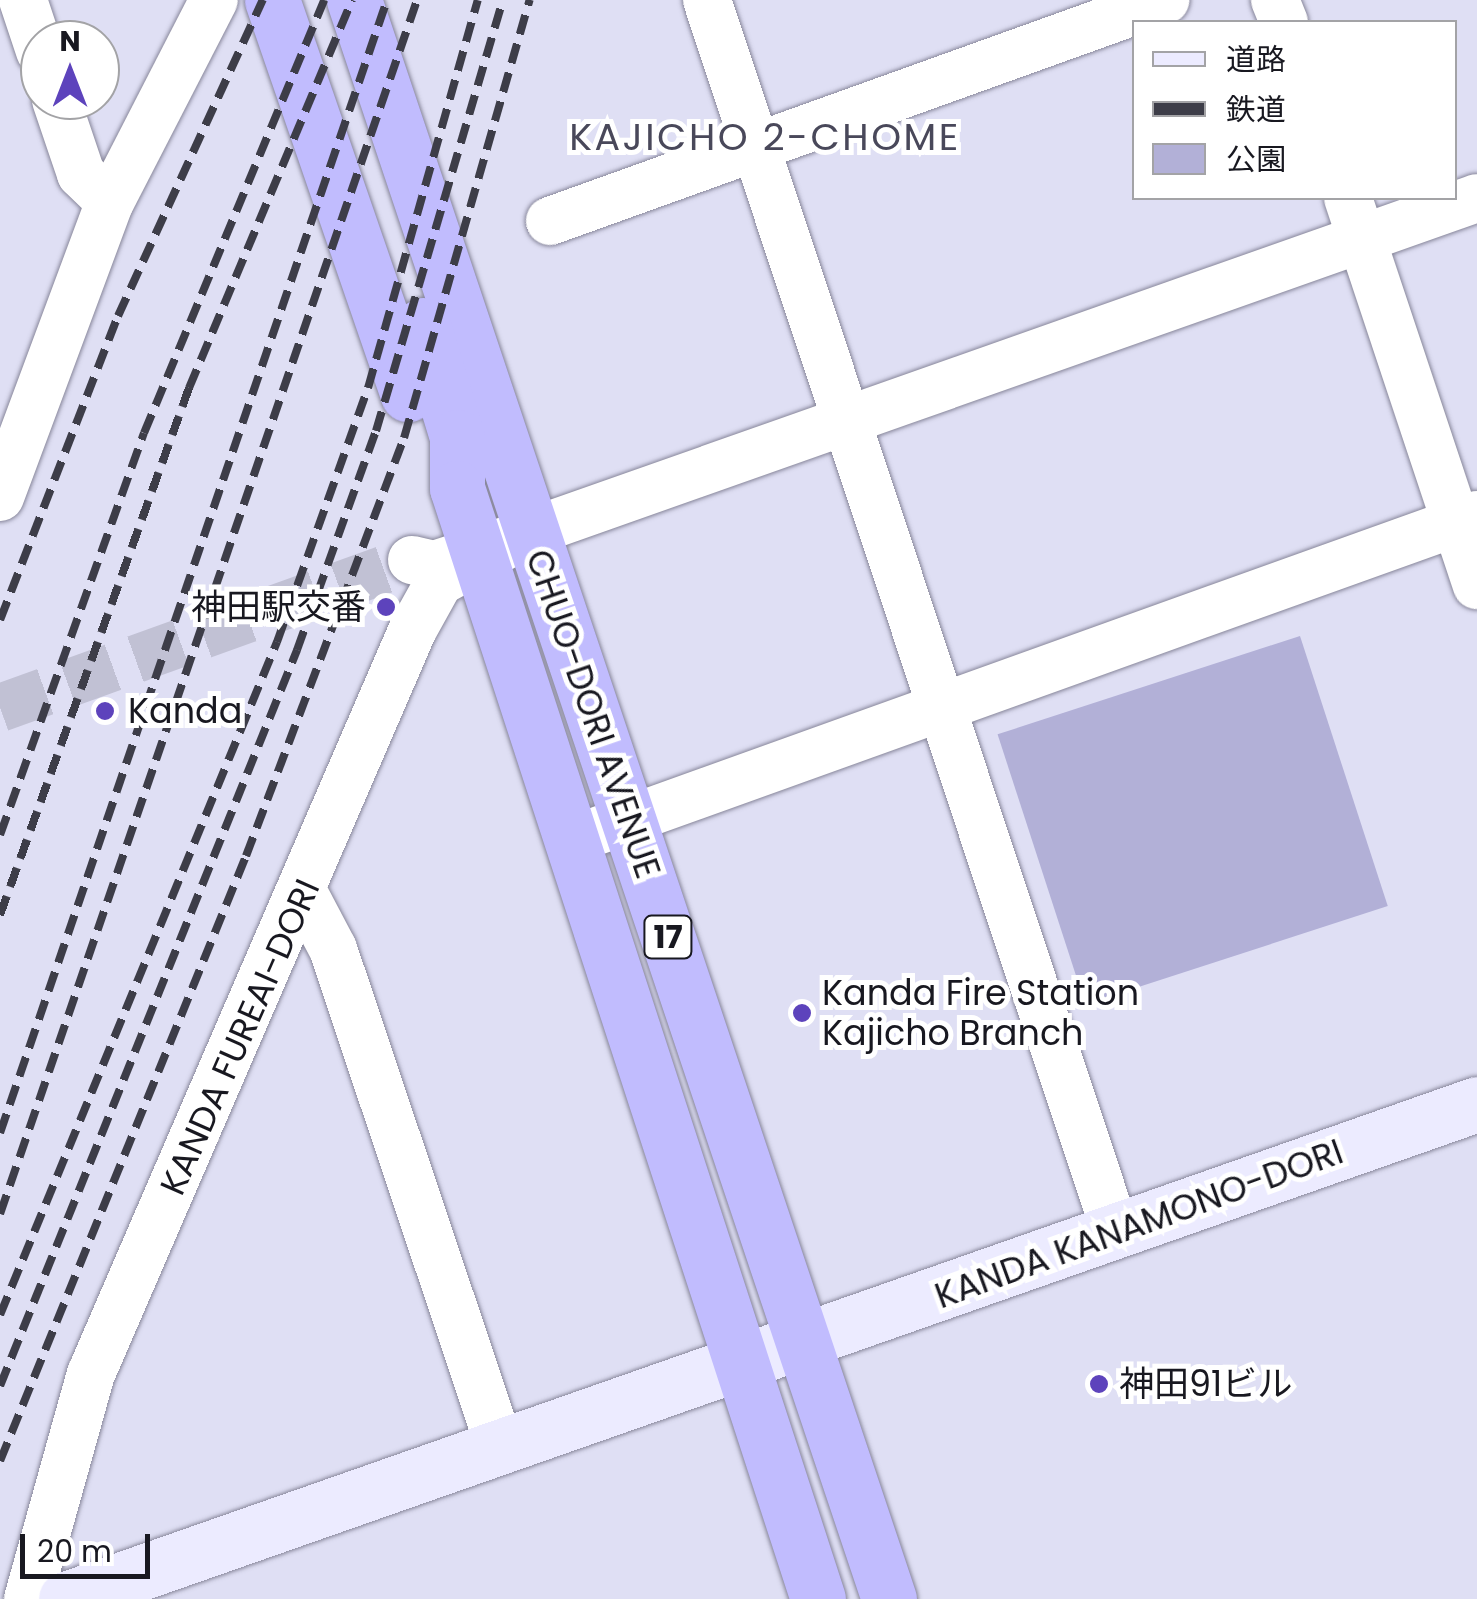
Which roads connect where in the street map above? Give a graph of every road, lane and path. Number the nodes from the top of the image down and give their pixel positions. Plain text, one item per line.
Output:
1 (214, 0) edge
2 (272, 0) edge
3 (320, 0) edge
4 (354, 0) edge
5 (707, 0) edge
6 (1164, 0) edge
7 (62, 120) edge
8 (759, 148) junction
9 (1477, 198) edge
10 (110, 202) junction
11 (1356, 218) edge
12 (550, 221) dead end
13 (852, 418) junction
14 (457, 488) junction
15 (0, 497) edge
16 (1467, 518) edge
17 (531, 532) junction
18 (478, 555) junction
19 (412, 560) tunnel mouth
20 (1477, 585) edge
21 (946, 707) junction
22 (630, 820) junction
23 (569, 841) junction
24 (304, 894) junction
25 (1477, 1104) edge
26 (1116, 1233) junction
27 (802, 1344) junction
28 (739, 1366) junction
29 (500, 1447) junction
30 (28, 1599) edge
31 (66, 1599) edge
32 (818, 1599) edge
33 (889, 1599) edge

1 - 10 street
2 - 14 highway
3 - 14 highway, CHUO-DORI AVENUE / 17
4 - 17 highway, CHUO-DORI AVENUE / 17
5 - 8 street
6 - 8 street
7 - 10 street
8 - 12 street
8 - 13 street
9 - 11 street, KANDA FUREAI-DORI
10 - 15 street
11 - 13 street, KANDA FUREAI-DORI
11 - 16 street
13 - 17 street, KANDA FUREAI-DORI
13 - 21 street
14 - 18 highway, CHUO-DORI AVENUE / 17
16 - 20 street
16 - 21 street
17 - 18 street, KANDA FUREAI-DORI
17 - 22 highway, CHUO-DORI AVENUE / 17
18 - 19 street
18 - 23 highway, CHUO-DORI AVENUE / 17
18 - 24 street, KANDA FUREAI-DORI
21 - 22 street
21 - 26 street
22 - 23 street
22 - 27 highway, CHUO-DORI AVENUE / 17
23 - 28 highway, CHUO-DORI AVENUE / 17
24 - 29 street
24 - 30 street, KANDA FUREAI-DORI
25 - 26 street, KANDA KANAMONO-DORI
26 - 27 street, KANDA KANAMONO-DORI
27 - 28 street, KANDA KANAMONO-DORI
27 - 33 highway, CHUO-DORI AVENUE / 17
28 - 29 street
28 - 32 highway, 17
29 - 31 street

